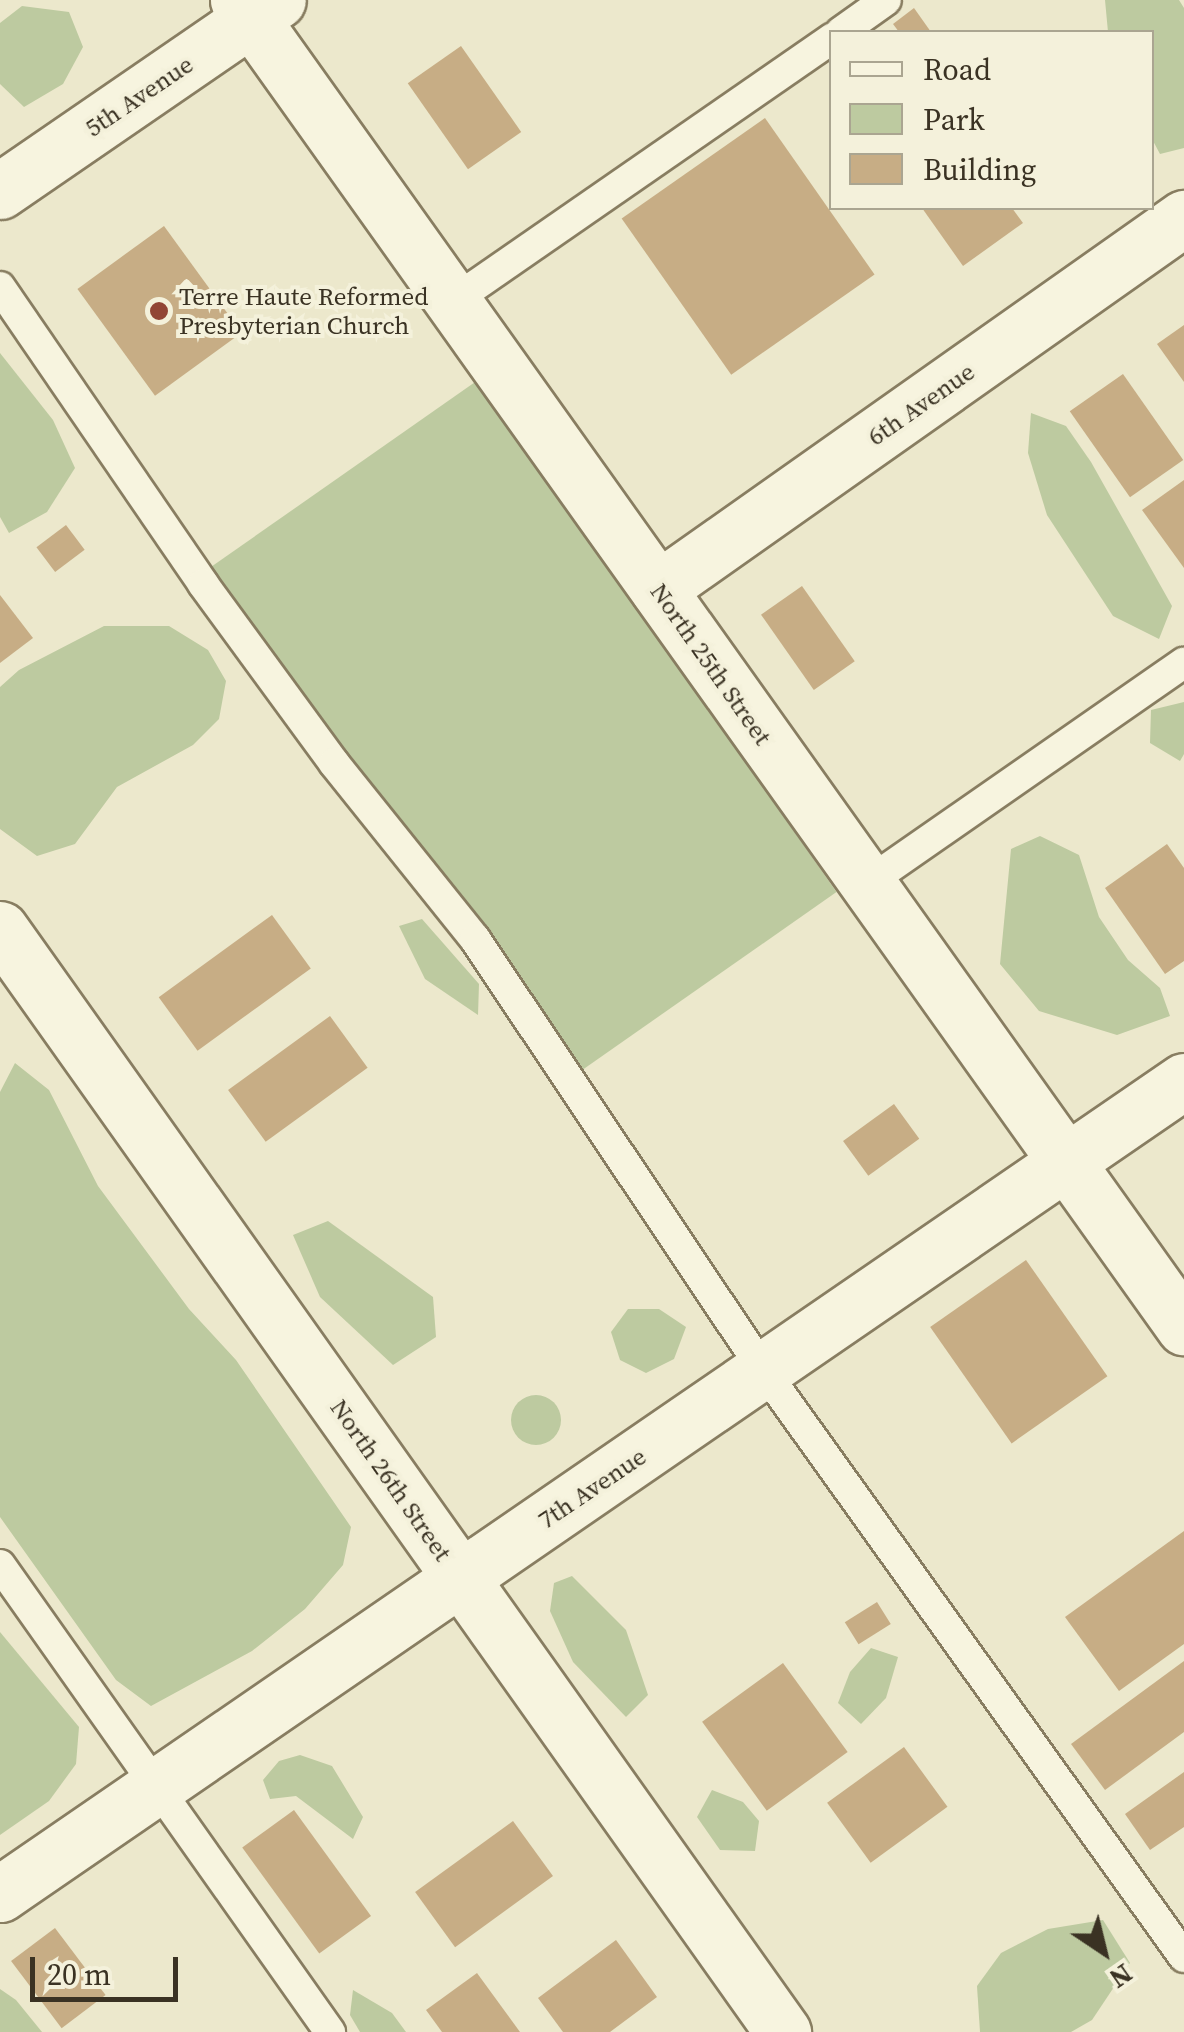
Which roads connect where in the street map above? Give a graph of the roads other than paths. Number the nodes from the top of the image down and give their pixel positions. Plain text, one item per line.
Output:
1 (886, 0) edge
2 (256, 6) edge
3 (843, 30) edge
4 (829, 41) edge
5 (0, 192) edge
6 (1184, 218) edge
7 (0, 287) edge
8 (453, 301) junction
9 (658, 590) junction
10 (1184, 664) edge
11 (867, 883) junction
12 (0, 929) edge
13 (1184, 1082) edge
14 (1068, 1164) junction
15 (1184, 1327) edge
16 (764, 1371) junction
17 (0, 1565) edge
18 (460, 1577) junction
19 (156, 1786) junction
20 (0, 1894) edge
21 (1184, 1956) edge
22 (330, 2032) edge
23 (783, 2032) edge

1 - 3 lane
2 - 5 street, 5th Avenue
2 - 8 street, North 25th Street
4 - 8 lane
6 - 9 street, 6th Avenue
7 - 16 lane
8 - 9 street, North 25th Street
9 - 11 street, North 25th Street
10 - 11 lane
11 - 14 street, North 25th Street
12 - 18 street, North 26th Street
13 - 14 street, 7th Avenue
14 - 15 street, North 25th Street
14 - 16 street, 7th Avenue
16 - 18 street, 7th Avenue
16 - 21 lane
17 - 19 lane
18 - 19 street, 7th Avenue
18 - 23 street, North 26th Street
19 - 20 street, 7th Avenue
19 - 22 lane

